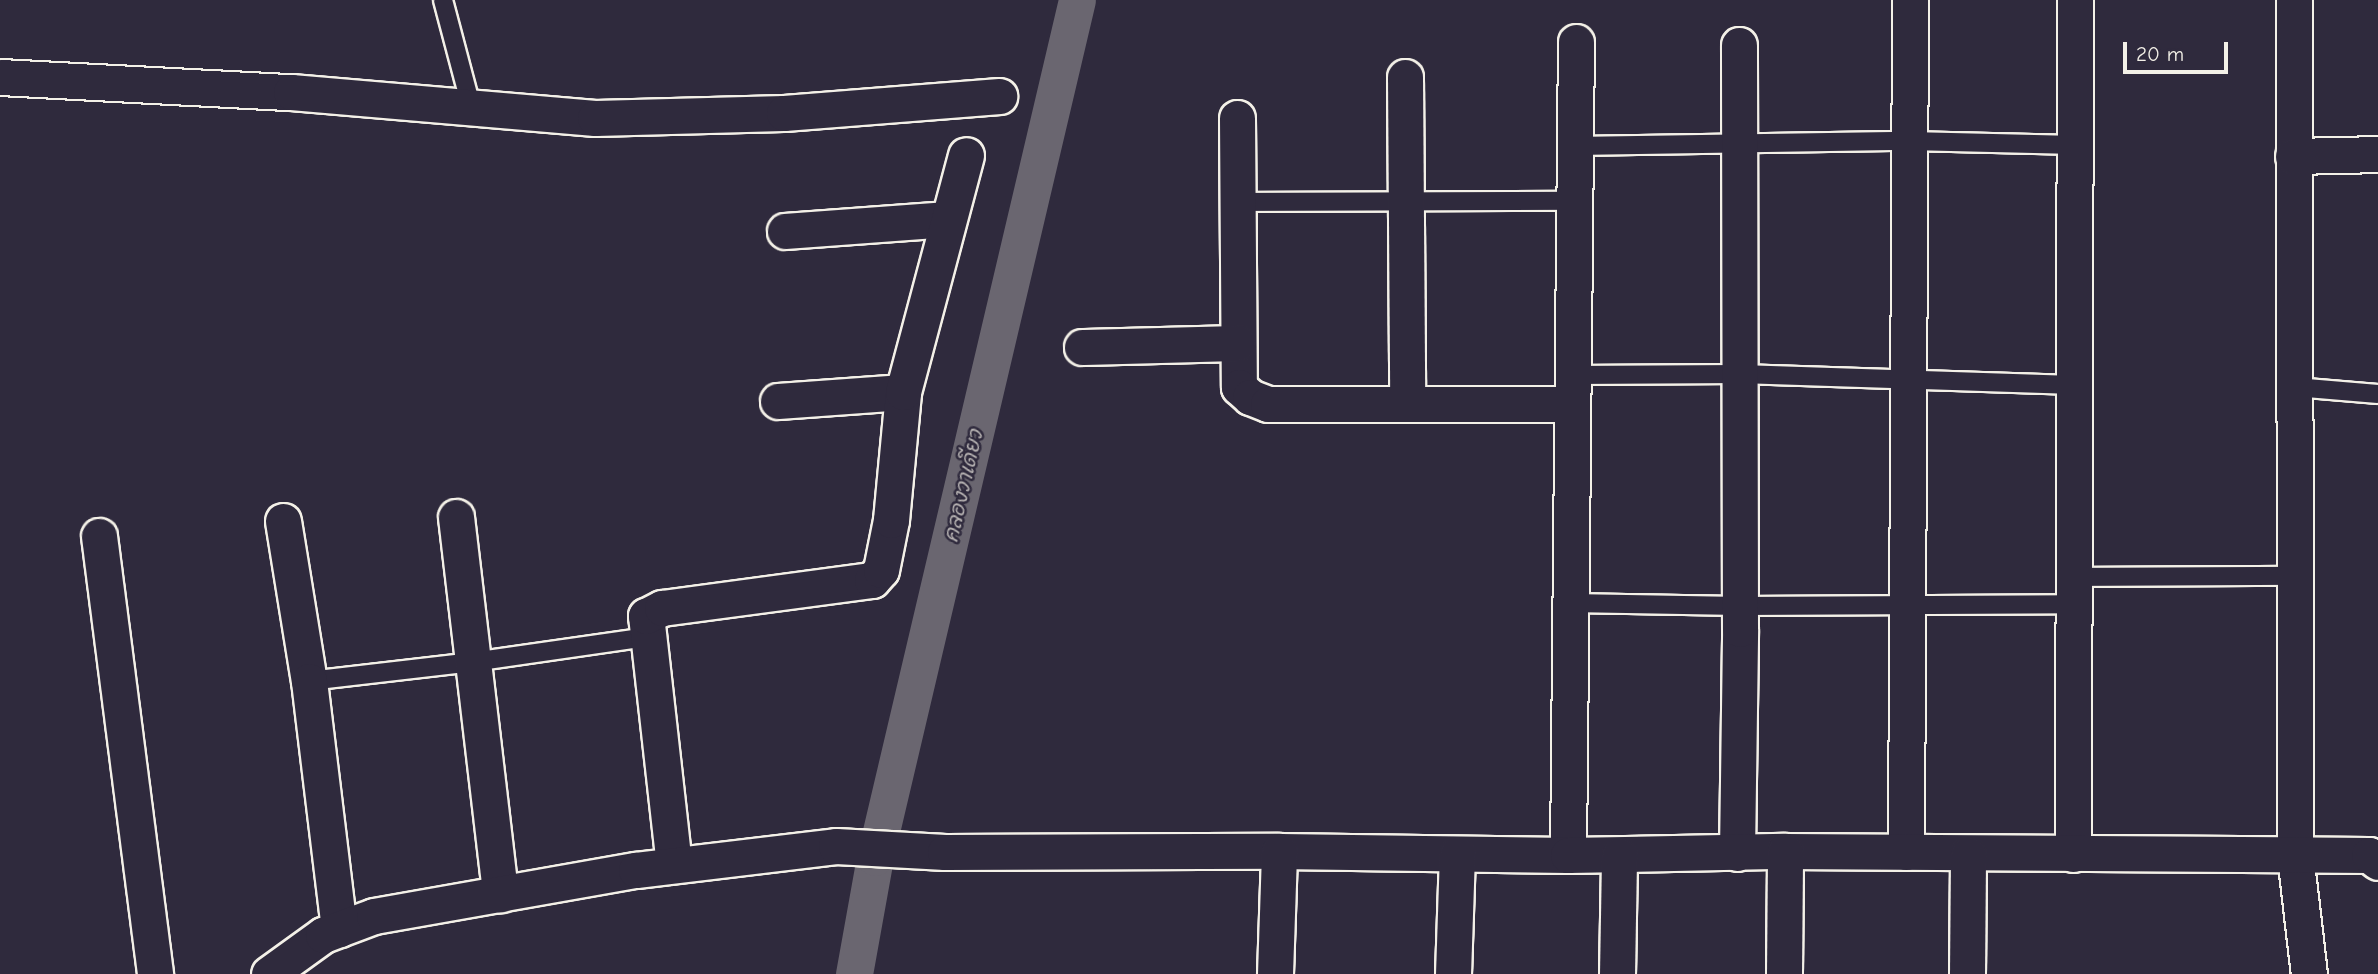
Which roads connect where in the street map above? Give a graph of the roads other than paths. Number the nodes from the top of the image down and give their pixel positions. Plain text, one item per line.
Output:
1 (443, 0) edge
2 (1910, 0) edge
3 (2075, 0) edge
4 (2294, 0) edge
5 (1576, 42) dead end
6 (1739, 45) dead end
7 (0, 77) edge
8 (1405, 77) dead end
9 (999, 96) dead end
10 (471, 106) junction
11 (1237, 118) dead end
12 (1909, 141) junction
13 (1740, 144) junction
14 (1574, 145) junction
15 (2076, 145) junction
16 (2378, 154) edge
17 (965, 155) dead end
18 (2293, 156) junction
19 (1406, 201) junction
20 (1574, 201) junction
21 (1237, 202) junction
22 (948, 219) junction
23 (785, 231) dead end
24 (1238, 343) junction
25 (1083, 347) dead end
26 (1740, 374) junction
27 (1908, 380) junction
28 (2075, 385) junction
29 (2295, 387) junction
30 (1572, 389) junction
31 (903, 391) junction
32 (2378, 394) edge
33 (778, 401) dead end
34 (1407, 404) junction
35 (456, 517) dead end
36 (283, 521) dead end
37 (99, 536) dead end
38 (2295, 576) junction
39 (2074, 590) junction
40 (1570, 603) junction
41 (1907, 603) junction
42 (1740, 606) junction
43 (646, 637) junction
44 (473, 662) junction
45 (309, 681) junction
46 (1279, 851) junction
47 (1785, 851) junction
48 (1906, 852) junction
49 (1737, 853) junction
50 (1457, 854) junction
51 (1968, 854) junction
52 (2073, 854) junction
53 (1567, 855) junction
54 (1619, 855) junction
55 (2295, 855) junction
56 (2375, 855) edge
57 (674, 865) junction
58 (500, 894) junction
59 (324, 948) edge
60 (155, 974) edge
61 (269, 974) edge
62 (1275, 974) edge
63 (1452, 974) edge
64 (1617, 974) edge
65 (1784, 974) edge
66 (1968, 974) edge
67 (2309, 974) edge

1 - 10 lane
2 - 12 street
3 - 15 street
4 - 18 street
5 - 14 street
6 - 13 street
7 - 10 street
8 - 19 street
9 - 10 street
11 - 21 street
12 - 13 lane
12 - 15 lane
12 - 27 street
13 - 14 lane
13 - 26 street
14 - 20 street
15 - 28 street
16 - 18 street
17 - 22 street
18 - 29 street
19 - 20 lane
19 - 21 lane
19 - 34 street
20 - 30 street
21 - 24 street
22 - 23 street
22 - 31 street
24 - 25 street
24 - 34 street
26 - 27 lane
26 - 30 lane
26 - 42 street
27 - 28 lane
27 - 41 street
28 - 39 street
29 - 32 lane
29 - 38 street
30 - 34 street
30 - 40 street
31 - 33 street
31 - 43 street
35 - 44 street
36 - 45 street
37 - 60 street
38 - 39 lane
38 - 55 street
39 - 41 lane
39 - 52 street
40 - 42 lane
40 - 53 street
41 - 42 lane
41 - 48 street
42 - 49 street
43 - 44 lane
43 - 57 street
44 - 45 lane
44 - 58 street
45 - 59 street
46 - 50 street
46 - 57 street
46 - 62 street
47 - 48 street
47 - 49 street
47 - 65 street
48 - 51 street
49 - 54 street
50 - 53 street
50 - 63 street
51 - 52 street
51 - 66 street
52 - 55 street
53 - 54 street
54 - 64 street
55 - 56 street
55 - 67 street
57 - 58 street
58 - 59 street
59 - 61 street

